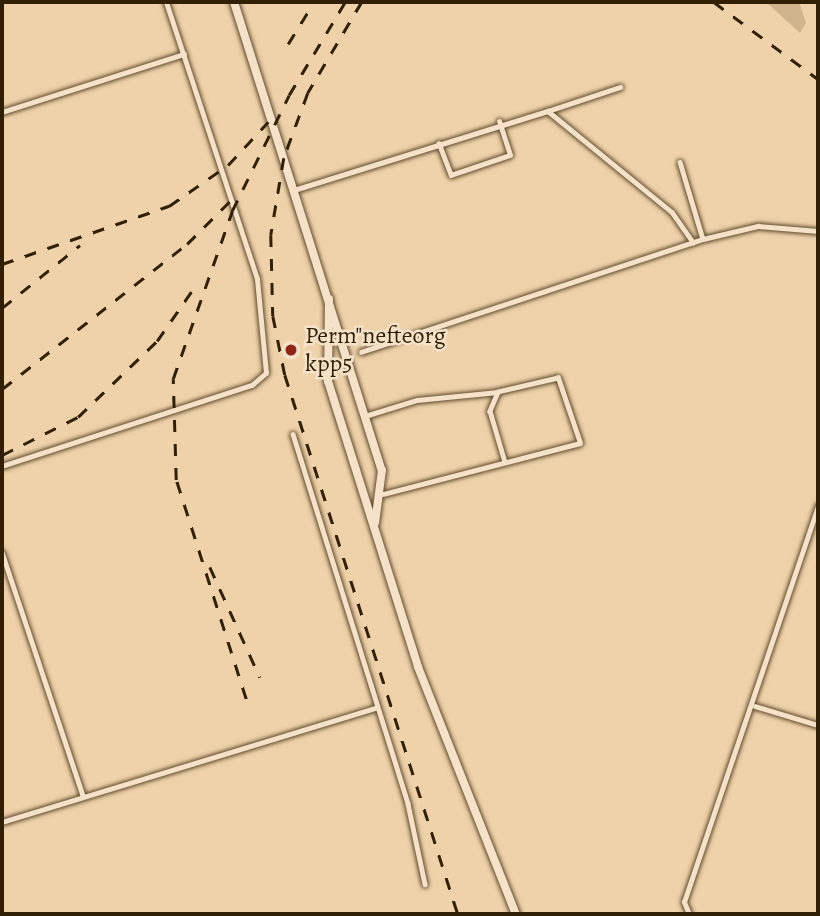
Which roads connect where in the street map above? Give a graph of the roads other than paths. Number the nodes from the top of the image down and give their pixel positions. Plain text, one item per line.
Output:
1 (166, 2) edge
2 (234, 2) edge
3 (184, 54) junction
4 (620, 87) dead end
5 (548, 111) junction
6 (2, 112) edge
7 (499, 122) junction
8 (439, 143) junction
9 (681, 162) dead end
10 (294, 190) junction
11 (818, 231) edge
12 (703, 239) junction
13 (693, 242) junction
14 (329, 299) junction
15 (361, 352) dead end
16 (498, 392) junction
17 (365, 416) junction
18 (293, 434) dead end
19 (505, 462) junction
20 (2, 467) edge
21 (383, 494) junction
22 (818, 505) edge
23 (375, 530) junction
24 (2, 552) edge
25 (755, 706) junction
26 (377, 707) junction
27 (818, 725) edge
28 (83, 795) junction
29 (2, 822) edge
30 (425, 884) dead end
31 (516, 914) edge
32 (689, 914) edge

1 - 3 lane
2 - 10 street
3 - 6 lane
3 - 20 lane
4 - 5 lane
5 - 7 lane
5 - 13 lane
7 - 8 lane
7 - 8 lane
8 - 10 lane
9 - 12 lane
10 - 14 street
11 - 12 lane
12 - 13 lane
13 - 15 lane
14 - 17 street
14 - 23 street
16 - 17 lane
16 - 19 lane
16 - 19 lane
17 - 21 street
18 - 26 lane
19 - 21 lane
21 - 23 street
22 - 25 lane
23 - 31 street
24 - 28 lane
25 - 27 lane
25 - 32 lane
26 - 28 lane
26 - 30 lane
28 - 29 lane

